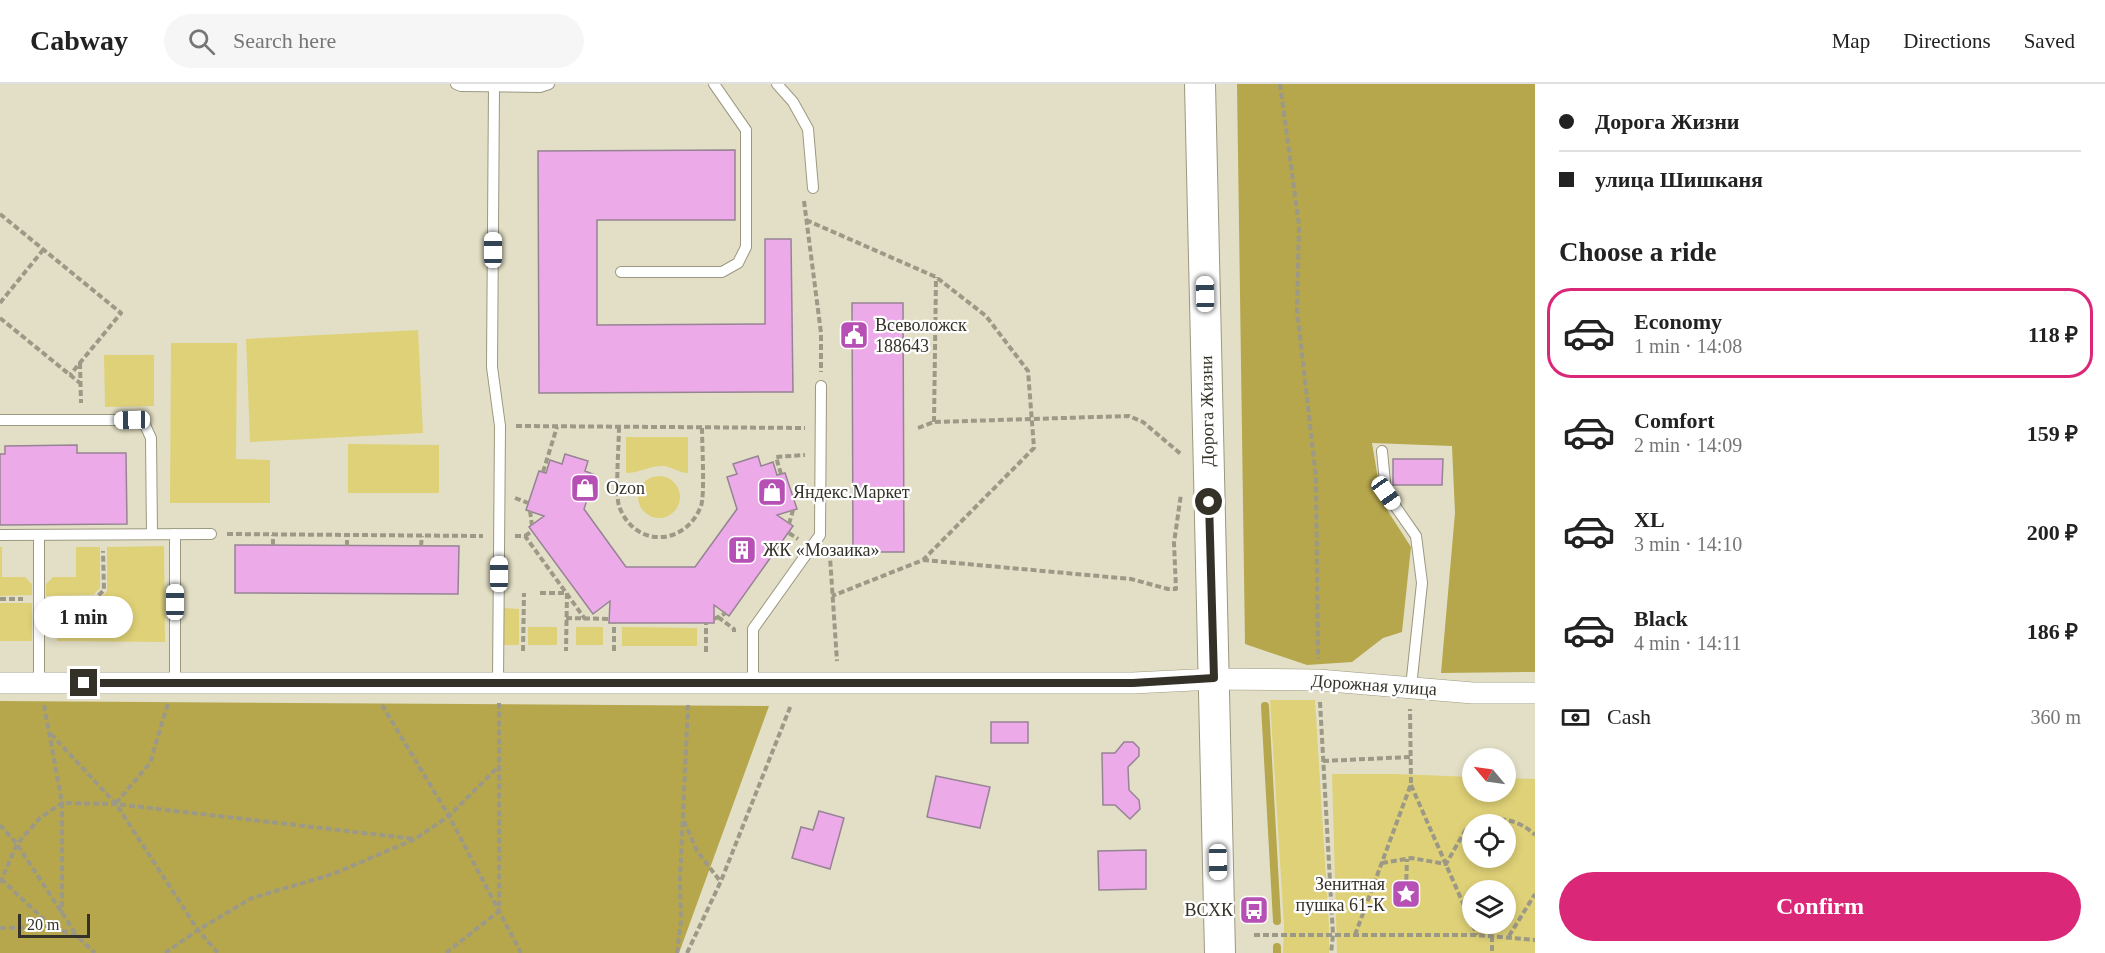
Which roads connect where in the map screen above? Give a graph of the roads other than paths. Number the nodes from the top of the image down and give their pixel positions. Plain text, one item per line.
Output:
1 (456, 84) edge
2 (549, 84) edge
3 (714, 84) edge
4 (777, 84) edge
5 (1200, 84) edge
6 (524, 85) edge
7 (494, 87) junction
8 (813, 188) dead end
9 (621, 272) dead end
10 (821, 386) road end
11 (0, 420) edge
12 (1382, 451) dead end
13 (152, 534) junction
14 (174, 534) junction
15 (211, 534) road end
16 (0, 535) edge
17 (39, 535) junction
18 (1214, 678) junction
19 (753, 682) junction
20 (0, 683) edge
21 (39, 683) junction
22 (174, 683) junction
23 (498, 683) junction
24 (1410, 687) junction
25 (1535, 693) edge
26 (1220, 953) edge

1 - 7 lane
2 - 6 lane
3 - 9 lane
4 - 8 lane
5 - 18 main road, Дорога Жизни
6 - 7 lane
7 - 23 lane
10 - 19 lane
11 - 13 lane
12 - 24 lane
13 - 14 lane
13 - 17 lane
14 - 15 lane
14 - 22 lane
16 - 17 lane
17 - 21 lane
18 - 19 street, Дорожная улица
18 - 24 street, Дорожная улица
18 - 26 main road, Дорога Жизни
19 - 23 street, Дорожная улица
20 - 21 street, Дорожная улица
21 - 22 street, Дорожная улица
22 - 23 street, Дорожная улица
24 - 25 street, Дорожная улица

